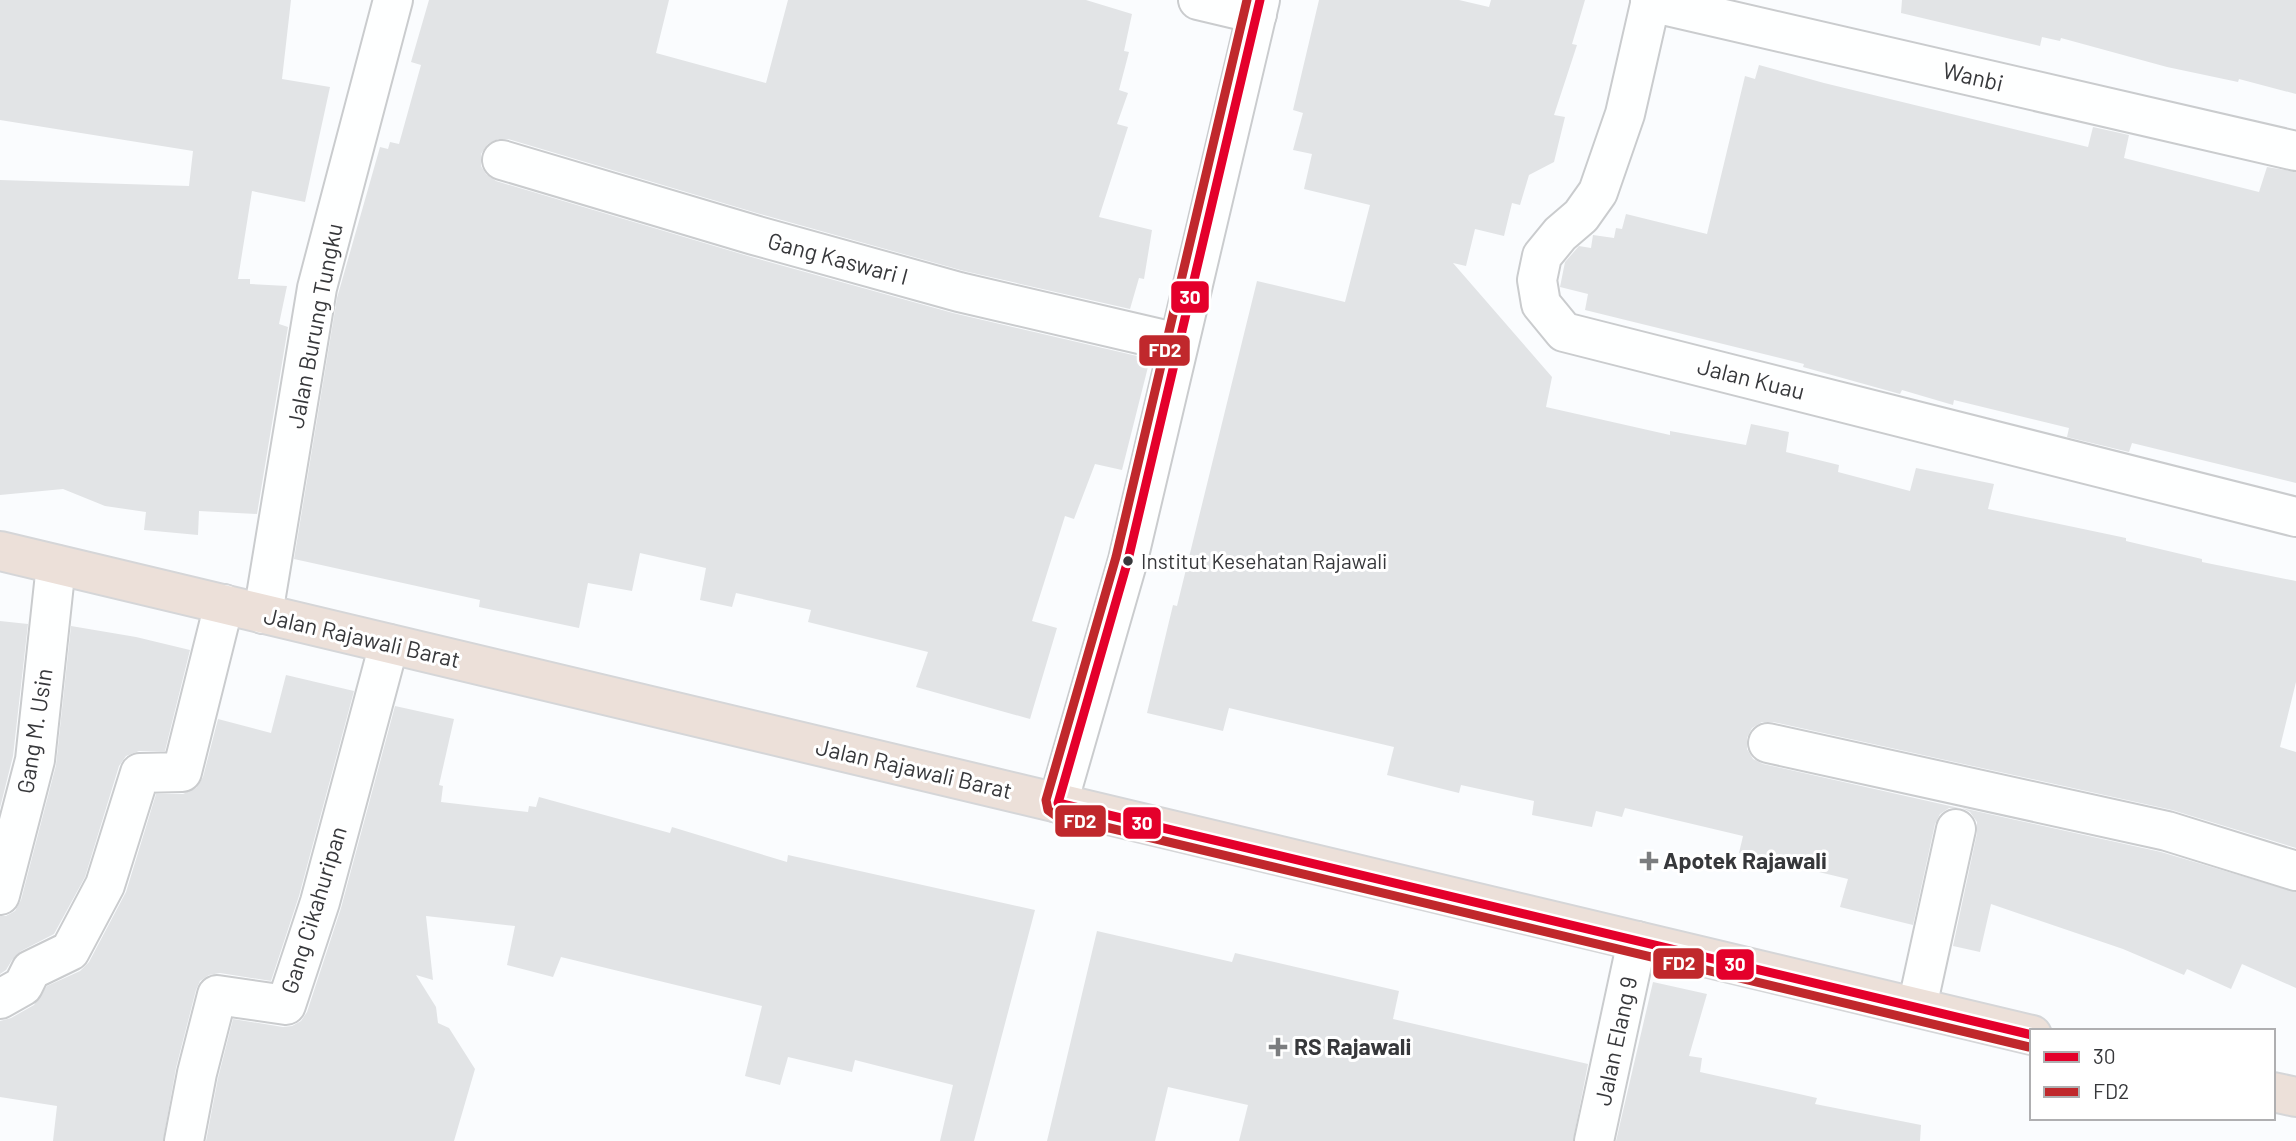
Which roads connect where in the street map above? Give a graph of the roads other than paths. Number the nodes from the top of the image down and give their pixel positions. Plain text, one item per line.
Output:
1 (393, 0) edge
2 (1198, 0) edge
3 (1650, 1) edge
4 (1259, 7) edge
5 (2296, 151) edge
6 (502, 160) dead end
7 (1178, 344) junction
8 (2296, 517) edge
9 (0, 551) edge
10 (56, 565) junction
11 (224, 604) junction
12 (263, 614) junction
13 (389, 644) junction
14 (1768, 743) dead end
15 (1058, 803) junction
16 (1956, 829) dead end
17 (2296, 871) edge
18 (0, 895) edge
19 (1637, 941) junction
20 (0, 999) edge
21 (1917, 1007) junction
22 (2030, 1035) edge
23 (2275, 1092) edge
24 (2296, 1097) edge
25 (184, 1141) edge
26 (1594, 1141) edge

1 - 12 street, Jalan Burung Tungku
2 - 4 street
3 - 5 street, Wanbi
3 - 8 street, Jalan Kuau
4 - 7 street
6 - 7 street, Gang Kaswari I
7 - 15 street
9 - 10 highway, Jalan Rajawali Barat
10 - 11 highway, Jalan Rajawali Barat
10 - 18 street, Gang M. Usin
11 - 12 highway, Jalan Rajawali Barat
11 - 20 street
12 - 13 highway, Jalan Rajawali Barat
13 - 15 highway, Jalan Rajawali Barat
13 - 25 street, Gang Cikahuripan
14 - 17 street
15 - 19 highway, Jalan Rajawali Barat
16 - 21 street
19 - 21 highway, Jalan Rajawali Barat
19 - 26 street, Jalan Elang 9
21 - 22 highway, Jalan Rajawali Barat
23 - 24 highway

